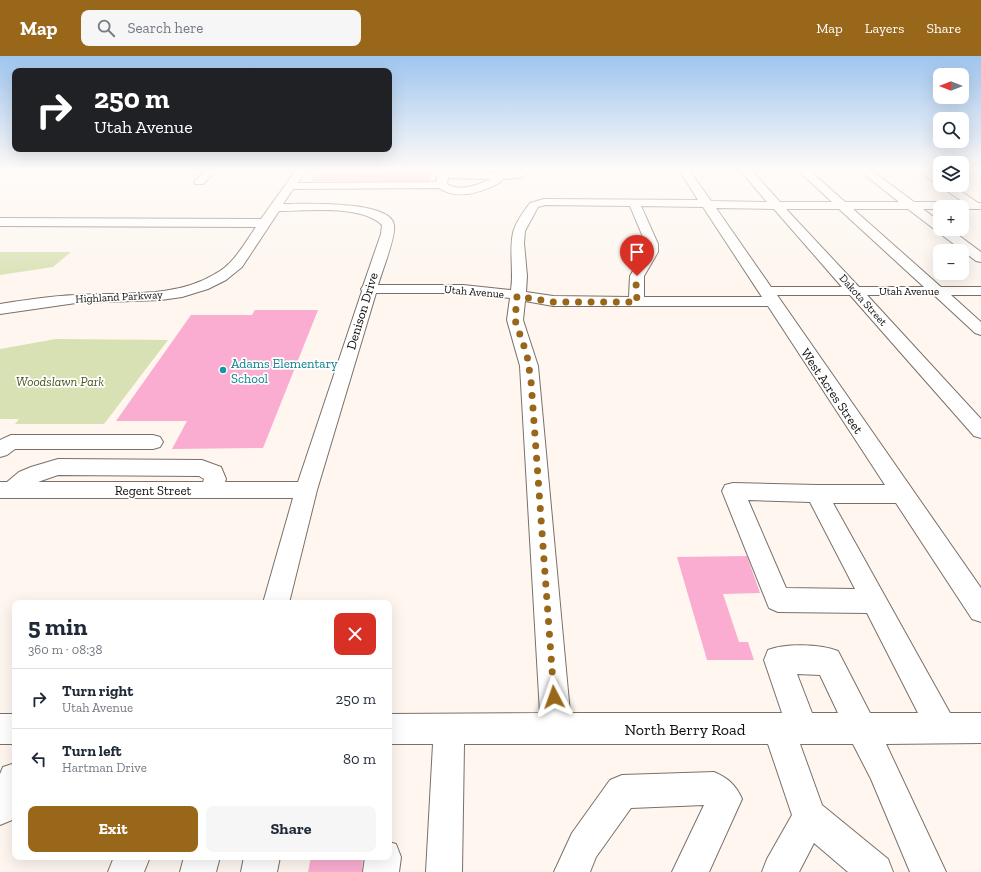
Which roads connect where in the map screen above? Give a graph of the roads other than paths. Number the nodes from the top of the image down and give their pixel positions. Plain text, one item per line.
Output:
1 (276, 208) edge
2 (282, 208) edge
3 (531, 208) edge
4 (636, 208) edge
5 (710, 208) edge
6 (780, 208) edge
7 (845, 208) edge
8 (913, 208) edge
9 (0, 222) edge
10 (933, 222) edge
11 (266, 223) junction
12 (952, 236) edge
13 (981, 258) edge
14 (368, 289) junction
15 (855, 291) junction
16 (938, 291) junction
17 (981, 291) edge
18 (517, 296) junction
19 (768, 296) junction
20 (637, 302) junction
21 (0, 309) edge
22 (981, 330) edge
23 (981, 431) edge
24 (153, 442) dead end
25 (0, 450) edge
26 (6, 490) edge
27 (306, 490) junction
28 (817, 494) junction
29 (902, 494) junction
30 (277, 600) edge
31 (874, 601) junction
32 (981, 610) edge
33 (791, 728) junction
34 (863, 728) junction
35 (942, 728) junction
36 (981, 728) edge
37 (0, 729) edge
38 (12, 729) edge
39 (392, 729) edge
40 (449, 729) junction
41 (556, 729) junction
42 (12, 785) edge
43 (0, 808) edge
44 (810, 817) junction
45 (131, 860) edge
46 (201, 860) edge
47 (261, 860) edge
48 (383, 860) edge
49 (126, 872) edge
50 (198, 872) edge
51 (259, 872) edge
52 (381, 872) edge
53 (444, 872) edge
54 (572, 872) edge
55 (690, 872) edge
56 (780, 872) edge
57 (875, 872) edge
58 (928, 872) edge

1 - 11 street, Highland Parkway
2 - 14 street, Denison Drive
3 - 18 street
4 - 20 street
5 - 19 street, West Acres Street
6 - 15 street, Dakota Street
7 - 16 street
8 - 10 street
9 - 11 street
11 - 21 street, Highland Parkway
12 - 13 street
14 - 18 street, Utah Avenue
14 - 27 street, Denison Drive
15 - 16 street, Utah Avenue
15 - 19 street, Utah Avenue
15 - 23 street, Dakota Street
16 - 17 street, Utah Avenue
16 - 22 street
18 - 20 street, Utah Avenue
18 - 41 street
19 - 20 street, Utah Avenue
19 - 29 street, West Acres Street
24 - 25 street
26 - 27 street, Regent Street
27 - 30 street, Denison Drive
28 - 29 street
28 - 31 street
28 - 31 street
29 - 32 street, West Acres Street
31 - 35 street
33 - 34 street, North Berry Road
33 - 34 street
33 - 41 street, North Berry Road
33 - 44 street
34 - 35 street, North Berry Road
34 - 58 street
35 - 36 street, North Berry Road
37 - 38 street
39 - 40 street, North Berry Road
40 - 41 street, North Berry Road
40 - 53 street
42 - 43 street
44 - 56 street
44 - 57 street
45 - 49 street
46 - 50 street
47 - 51 street
48 - 52 street
54 - 55 street

